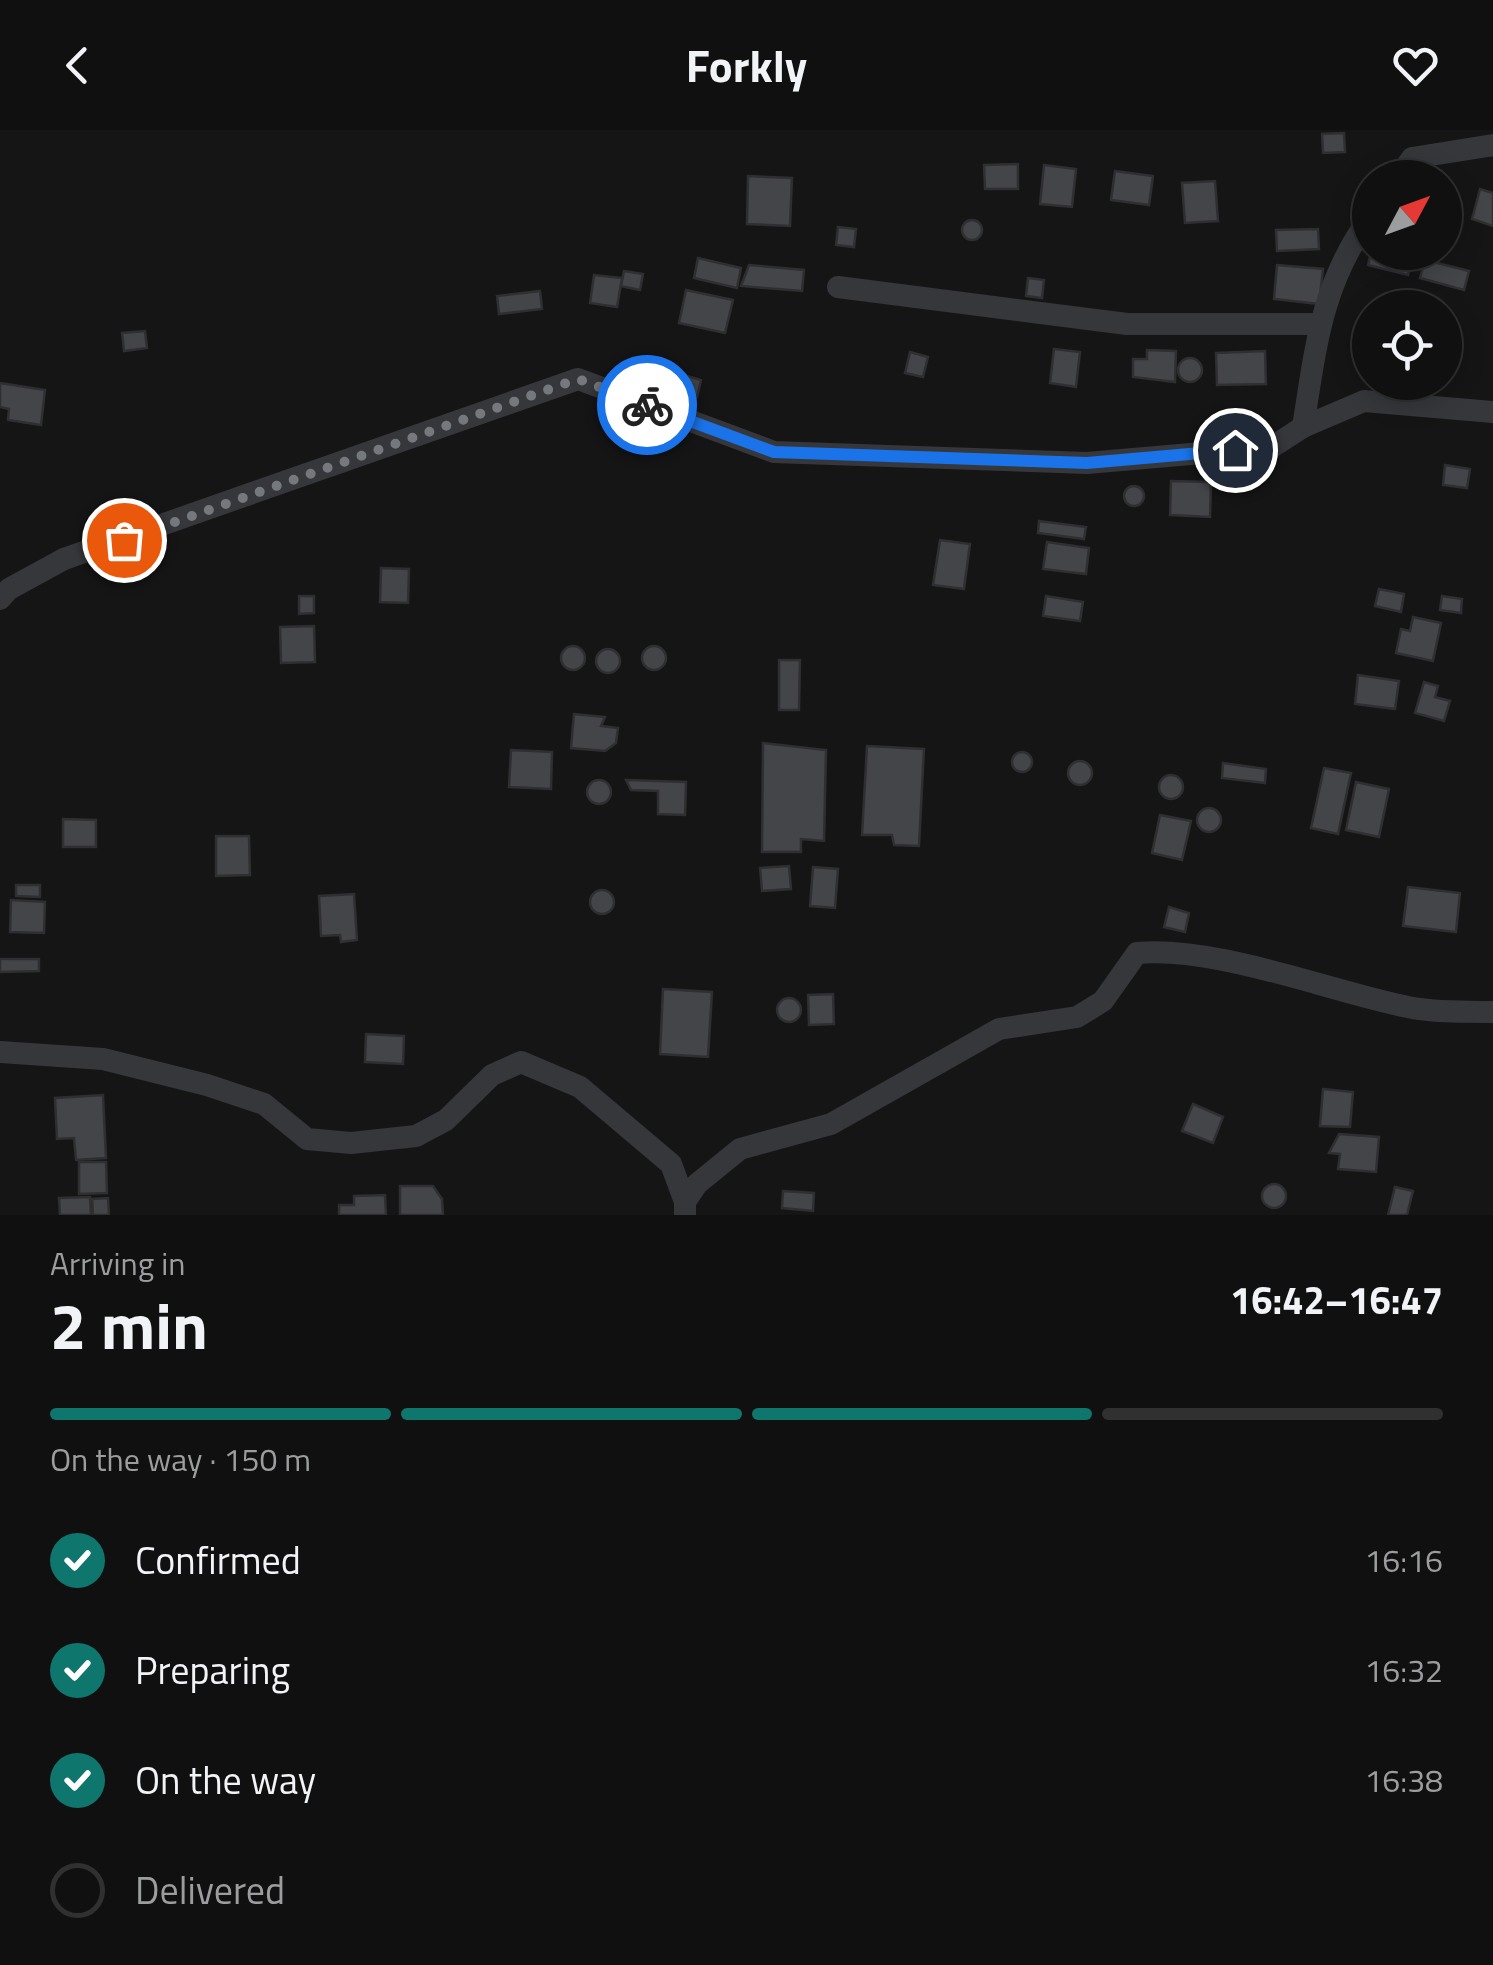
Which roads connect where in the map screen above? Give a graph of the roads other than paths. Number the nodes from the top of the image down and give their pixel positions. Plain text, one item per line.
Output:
1 (1493, 145) edge
2 (1411, 160) edge
3 (1352, 241) edge
4 (838, 287) dead end
5 (1319, 324) junction
6 (1493, 412) edge
7 (1303, 426) junction
8 (0, 599) edge
9 (1493, 1012) edge
10 (0, 1052) edge
11 (685, 1208) edge

1 - 2 street
3 - 5 street
4 - 5 street
5 - 7 street
6 - 7 street
7 - 8 street
9 - 11 street
10 - 11 street

